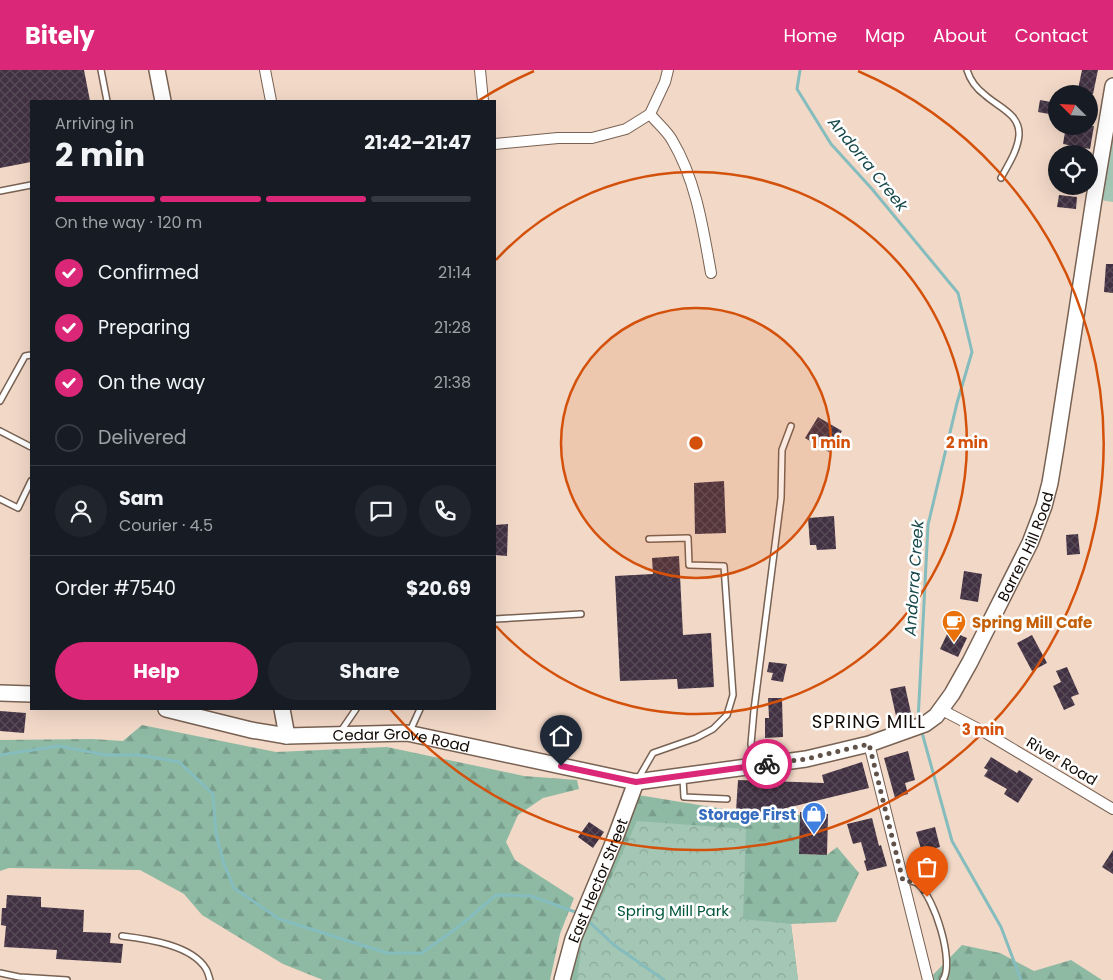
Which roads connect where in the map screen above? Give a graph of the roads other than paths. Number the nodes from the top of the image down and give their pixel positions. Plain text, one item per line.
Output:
1 (101, 70) edge
2 (157, 70) edge
3 (265, 70) edge
4 (480, 70) edge
5 (668, 70) edge
6 (967, 70) edge
7 (1113, 86) edge
8 (107, 100) edge
9 (164, 100) edge
10 (271, 100) edge
11 (483, 100) edge
12 (650, 114) junction
13 (496, 144) edge
14 (1001, 178) dead end
15 (30, 185) edge
16 (0, 191) edge
17 (711, 273) dead end
18 (30, 355) edge
19 (0, 400) edge
20 (791, 426) dead end
21 (0, 431) edge
22 (30, 446) edge
23 (30, 483) edge
24 (0, 499) edge
25 (649, 539) dead end
26 (581, 614) dead end
27 (496, 619) edge
28 (0, 693) edge
29 (30, 694) edge
30 (170, 710) edge
31 (282, 710) edge
32 (355, 710) edge
33 (420, 710) edge
34 (942, 710) junction
35 (409, 734) junction
36 (339, 735) junction
37 (287, 736) junction
38 (869, 744) junction
39 (754, 766) junction
40 (682, 775) junction
41 (636, 782) junction
42 (727, 799) dead end
43 (1113, 809) edge
44 (903, 881) junction
45 (122, 936) dead end
46 (0, 973) edge
47 (67, 980) edge
48 (210, 980) edge
49 (562, 980) edge
50 (928, 980) edge
51 (943, 980) edge

1 - 8 lane
2 - 9 street
3 - 10 street
4 - 11 street
5 - 12 street
6 - 14 lane
7 - 34 street, Barren Hill Road
12 - 13 street
12 - 17 street
15 - 16 lane
18 - 19 lane
20 - 39 lane
21 - 22 lane
23 - 24 lane
25 - 41 lane
26 - 27 lane
28 - 29 street
30 - 37 street, Cedar Grove Road
31 - 37 street
32 - 36 lane
33 - 35 lane
34 - 38 street, Barren Hill Road
34 - 43 street, River Road
35 - 36 street, Cedar Grove Road
35 - 41 street, Cedar Grove Road
36 - 37 street, Cedar Grove Road
38 - 39 street, Barren Hill Road
38 - 44 street
39 - 40 street, Barren Hill Road
40 - 41 street, Barren Hill Road
40 - 42 lane
41 - 49 street, East Hector Street
44 - 50 street
44 - 51 lane
45 - 48 lane
46 - 47 lane

